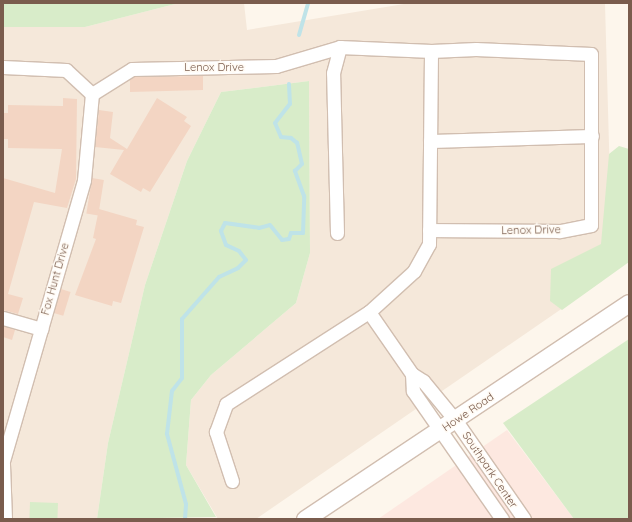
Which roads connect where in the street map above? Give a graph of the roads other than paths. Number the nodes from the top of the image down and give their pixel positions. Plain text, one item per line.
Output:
1 (340, 47) junction
2 (431, 51) junction
3 (3, 67) edge
4 (92, 94) junction
5 (592, 136) junction
6 (430, 141) junction
7 (429, 230) junction
8 (337, 233) dead end
9 (629, 303) edge
10 (369, 312) junction
11 (3, 318) edge
12 (41, 329) junction
13 (412, 374) junction
14 (456, 421) junction
15 (441, 430) junction
16 (5, 438) edge
17 (3, 462) edge
18 (232, 480) dead end
19 (5, 519) edge
20 (305, 519) edge
21 (502, 519) edge
22 (524, 519) edge

1 - 2 street, Lenox Drive
1 - 4 street, Lenox Drive
1 - 8 street
2 - 5 street, Lenox Drive
2 - 6 street
3 - 4 street
4 - 12 street, Fox Hunt Drive
5 - 6 street
5 - 7 street, Lenox Drive
6 - 7 street
7 - 10 street
9 - 14 street, Howe Road
10 - 13 street
10 - 18 street
11 - 12 street
12 - 16 street, Fox Hunt Drive
13 - 14 street
13 - 15 street
14 - 15 street, Howe Road
14 - 22 street, Southpark Center
15 - 20 street, Howe Road
15 - 21 street, Southpark Center
16 - 17 street, Fox Hunt Drive
17 - 19 street, Fox Hunt Drive

